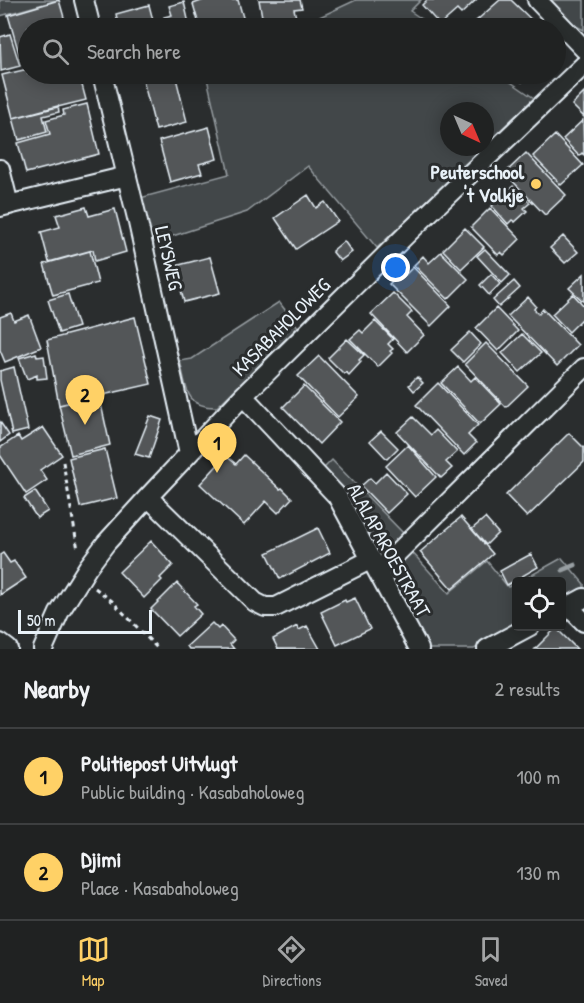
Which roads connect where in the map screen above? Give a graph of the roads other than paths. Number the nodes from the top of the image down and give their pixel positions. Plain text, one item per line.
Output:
1 (86, 0) edge
2 (537, 0) edge
3 (89, 18) edge
4 (554, 18) edge
5 (566, 30) edge
6 (584, 49) edge
7 (584, 65) edge
8 (566, 82) edge
9 (104, 84) edge
10 (564, 84) edge
11 (0, 169) edge
12 (127, 176) junction
13 (4, 206) edge
14 (584, 368) edge
15 (243, 396) junction
16 (189, 453) junction
17 (148, 496) junction
18 (376, 565) junction
19 (571, 605) edge
20 (584, 622) edge
21 (522, 631) edge
22 (0, 643) edge
23 (8, 649) edge
24 (43, 649) edge
25 (419, 649) edge
26 (487, 649) edge

1 - 3 street
2 - 4 street
5 - 6 street
7 - 8 street, KASABAHOLOWEG
9 - 12 street, LEYSWEG
10 - 15 street, KASABAHOLOWEG
11 - 13 street
12 - 13 street
12 - 16 street, LEYSWEG
14 - 18 street
15 - 16 street, KASABAHOLOWEG
15 - 18 street, ALALAPAROESTRAAT
16 - 17 street, KASABAHOLOWEG
17 - 18 street
17 - 24 street, KASABAHOLOWEG
18 - 25 street, ALALAPAROESTRAAT
19 - 20 street
21 - 26 street
22 - 23 street

